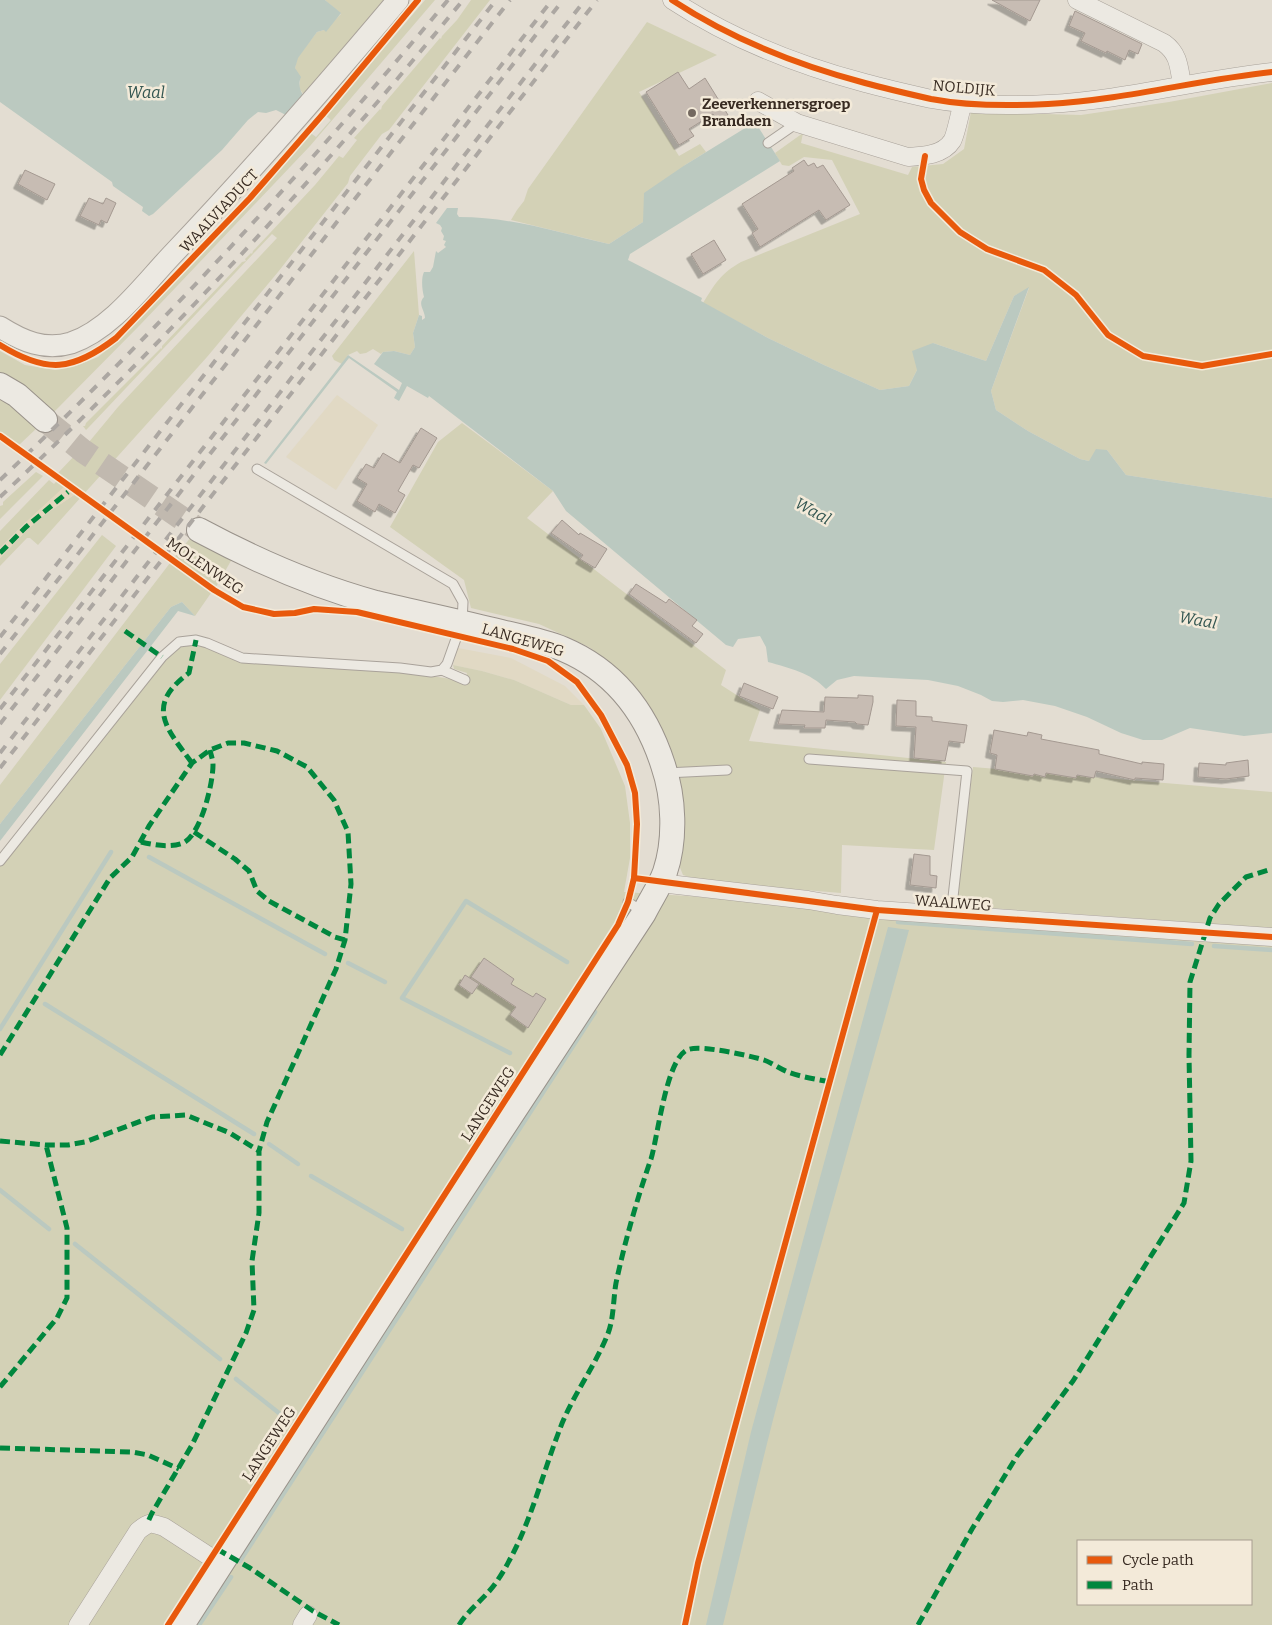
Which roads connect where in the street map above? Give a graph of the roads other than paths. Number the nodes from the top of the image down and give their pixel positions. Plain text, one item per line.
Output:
1 (398, 0) edge
2 (672, 0) edge
3 (1077, 0) edge
4 (1272, 72) edge
5 (1182, 85) junction
6 (758, 101) dead end
7 (963, 103) junction
8 (797, 124) junction
9 (768, 143) dead end
10 (0, 327) edge
11 (0, 385) edge
12 (45, 420) tunnel mouth
13 (257, 469) dead end
14 (198, 530) tunnel mouth
15 (462, 622) junction
16 (442, 670) junction
17 (465, 680) dead end
18 (809, 759) dead end
19 (727, 770) dead end
20 (666, 773) junction
21 (0, 861) edge
22 (660, 883) junction
23 (951, 915) junction
24 (1272, 938) edge
25 (221, 1564) junction
26 (78, 1625) edge
27 (182, 1625) edge

1 - 10 street, WAALVIADUCT
2 - 7 street, NOLDIJK
3 - 5 street
4 - 5 street, NOLDIJK
5 - 7 street, NOLDIJK
6 - 8 street, NOLDIJK
7 - 8 street, NOLDIJK
8 - 9 lane
11 - 12 main road
13 - 15 lane, LANGEWEG
14 - 15 main road, MOLENWEG
15 - 16 lane
15 - 20 main road, LANGEWEG
16 - 17 lane
16 - 21 lane
18 - 23 lane
19 - 20 lane
20 - 22 main road, LANGEWEG
22 - 23 street, WAALWEG
22 - 25 main road, LANGEWEG
23 - 24 street, WAALWEG
25 - 26 street
25 - 27 main road, LANGEWEG

